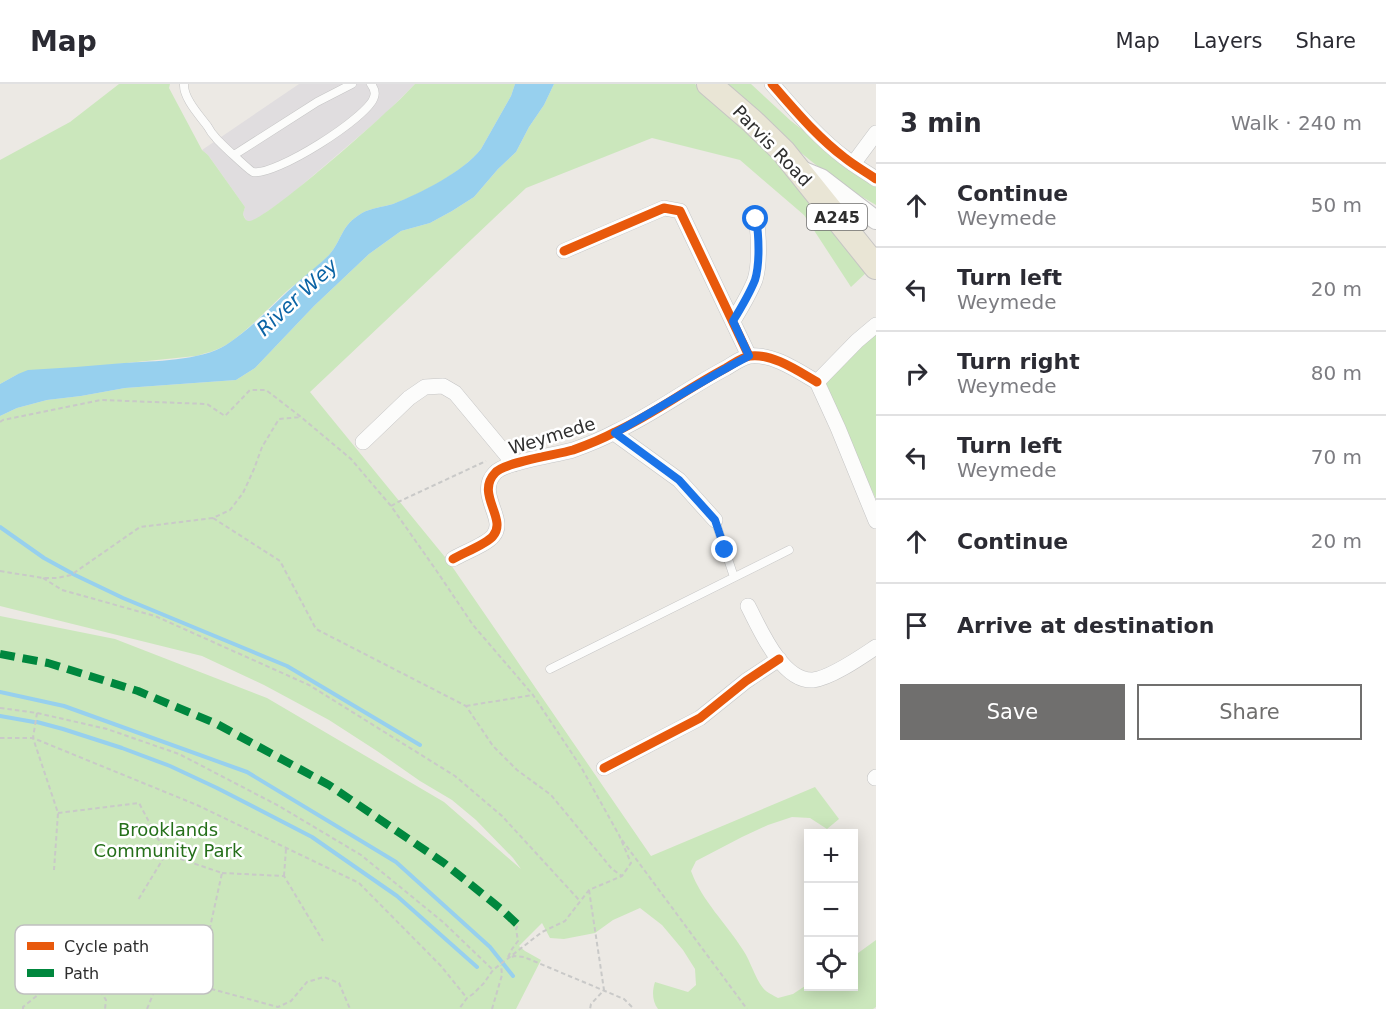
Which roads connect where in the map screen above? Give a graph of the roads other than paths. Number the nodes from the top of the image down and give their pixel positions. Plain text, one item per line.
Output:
1 (184, 84) edge
2 (352, 84) edge
3 (371, 84) edge
4 (709, 84) edge
5 (772, 84) edge
6 (876, 133) edge
7 (234, 155) junction
8 (852, 164) junction
9 (798, 169) junction
10 (876, 179) edge
11 (756, 219) dead end
12 (876, 220) edge
13 (564, 251) dead end
14 (876, 267) edge
15 (733, 321) junction
16 (876, 325) edge
17 (749, 356) junction
18 (817, 382) junction
19 (615, 433) junction
20 (363, 442) dead end
21 (509, 458) junction
22 (715, 520) joint
23 (876, 521) edge
24 (789, 550) dead end
25 (453, 558) dead end
26 (734, 577) junction
27 (748, 606) dead end
28 (876, 649) edge
29 (779, 659) junction
30 (550, 669) dead end
31 (604, 768) dead end

1 - 7 lane
2 - 7 lane
3 - 7 lane
4 - 9 main road, Parvis Road / A245
5 - 8 street
6 - 8 street
8 - 10 street
9 - 12 street
9 - 14 main road, Parvis Road / A245
11 - 15 street
13 - 15 street
15 - 17 street
16 - 18 street
17 - 18 street
17 - 19 street, Weymede
18 - 23 street
19 - 21 street, Weymede
19 - 22 street, Weymede
20 - 21 street, Weymede
21 - 25 street, Weymede
22 - 26 lane
24 - 26 lane
26 - 30 lane
27 - 29 street
28 - 29 street
29 - 31 street

